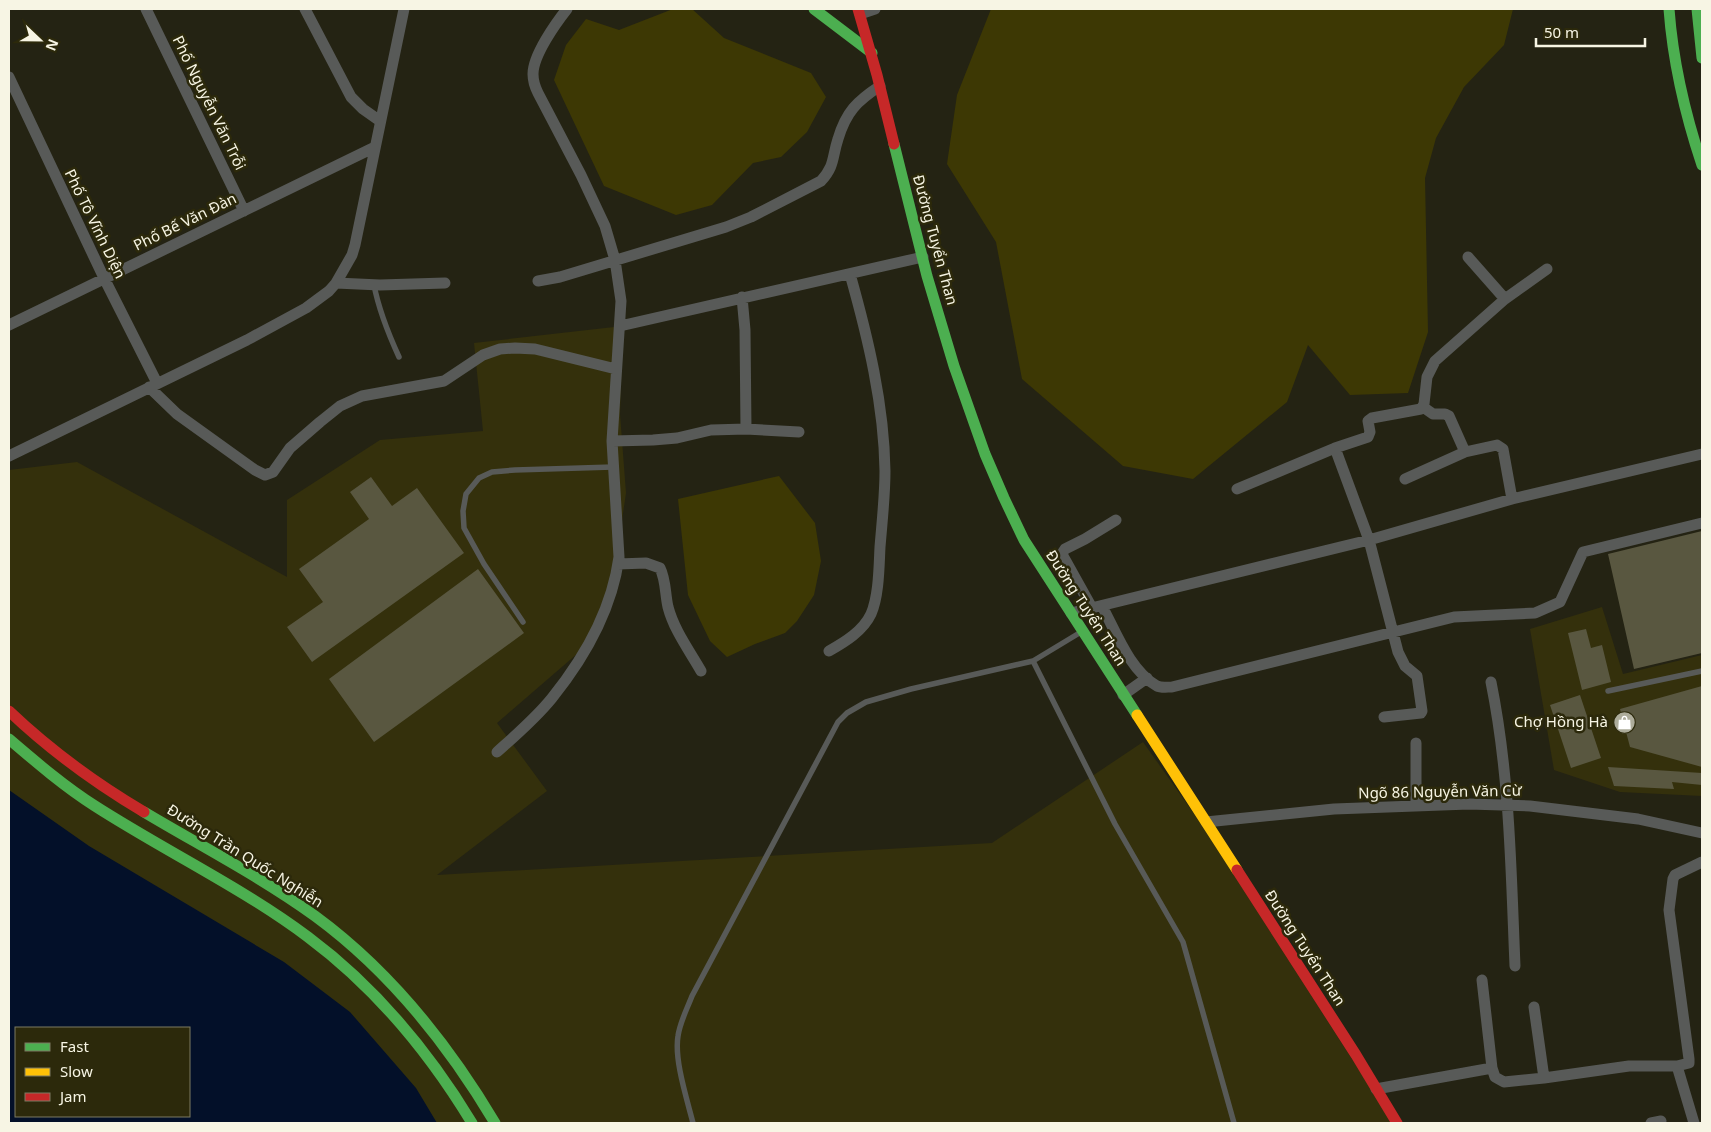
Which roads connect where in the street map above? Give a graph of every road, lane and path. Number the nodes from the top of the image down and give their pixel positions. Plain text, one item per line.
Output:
1 (146, 9) edge
2 (306, 9) edge
3 (404, 9) edge
4 (568, 9) edge
5 (814, 9) edge
6 (875, 9) edge
7 (1669, 9) edge
8 (1697, 9) edge
9 (859, 11) edge
10 (872, 53) junction
11 (1702, 58) edge
12 (9, 77) edge
13 (880, 86) junction
14 (380, 121) junction
15 (375, 147) junction
16 (1702, 165) edge
17 (244, 211) junction
18 (923, 257) junction
19 (1468, 257) dead end
20 (615, 260) junction
21 (1547, 269) dead end
22 (850, 274) junction
23 (104, 278) junction
24 (538, 281) dead end
25 (336, 283) junction
26 (445, 283) dead end
27 (374, 284) junction
28 (742, 297) junction
29 (1505, 299) junction
30 (9, 325) edge
31 (620, 326) junction
32 (399, 357) dead end
33 (616, 368) junction
34 (153, 385) junction
35 (1424, 407) junction
36 (746, 429) junction
37 (799, 432) dead end
38 (612, 441) junction
39 (1335, 448) junction
40 (1465, 452) junction
41 (1702, 454) edge
42 (9, 456) edge
43 (613, 467) junction
44 (1405, 479) dead end
45 (1237, 489) dead end
46 (1512, 499) junction
47 (1116, 520) dead end
48 (1702, 524) edge
49 (1369, 540) junction
50 (618, 564) junction
51 (1097, 607) junction
52 (1071, 613) junction
53 (523, 622) dead end
54 (1393, 632) junction
55 (1078, 634) junction
56 (829, 651) dead end
57 (1033, 661) junction
58 (1702, 670) edge
59 (701, 671) dead end
60 (1147, 678) junction
61 (1491, 682) dead end
62 (1608, 691) dead end
63 (1124, 694) junction
64 (9, 711) edge
65 (1384, 717) dead end
66 (9, 739) edge
67 (1416, 742) dead end
68 (497, 752) dead end
69 (1508, 805) junction
70 (1416, 806) junction
71 (1206, 822) junction
72 (1702, 833) edge
73 (1702, 862) edge
74 (1515, 966) dead end
75 (1482, 980) dead end
76 (1534, 1007) dead end
77 (1677, 1066) junction
78 (1492, 1068) junction
79 (1544, 1078) junction
80 (1376, 1089) junction
81 (472, 1123) edge
82 (495, 1123) edge
83 (693, 1123) edge
84 (1234, 1123) edge
85 (1397, 1123) edge
86 (1694, 1123) edge

1 - 17 street, Phố Nguyễn Văn Trỗi
2 - 14 street
3 - 14 street
4 - 20 street
5 - 10 main road
6 - 9 street
7 - 16 main road
8 - 11 main road
9 - 10 main road, Đường Tuyển Than
10 - 13 main road, Đường Tuyển Than
12 - 23 street, Phố Tô Vĩnh Diện
13 - 18 main road, Đường Tuyển Than
13 - 20 street
14 - 15 street
15 - 17 street, Phố Bế Văn Đàn
15 - 25 street
17 - 23 street, Phố Bế Văn Đàn
18 - 22 street
18 - 52 main road, Đường Tuyển Than
19 - 29 street
20 - 24 street
20 - 31 street
21 - 29 street
22 - 28 street
22 - 56 street
23 - 30 street, Phố Bế Văn Đàn
23 - 34 street, Phố Tô Vĩnh Diện
25 - 27 street
25 - 34 street
26 - 27 street
27 - 32 lane
28 - 31 street
28 - 36 street
29 - 35 street
31 - 33 street
33 - 34 street, Phố Tô Vĩnh Diện
33 - 38 street
34 - 42 street
35 - 39 street
35 - 40 street
36 - 37 street
36 - 38 street
38 - 43 street
39 - 45 street
39 - 49 street
40 - 44 street
40 - 46 street
41 - 46 street
43 - 50 street
43 - 53 lane
46 - 49 street
47 - 51 street
48 - 54 street
49 - 51 street
49 - 54 street
50 - 59 street
50 - 68 street
51 - 52 street
51 - 60 street
52 - 55 main road, Đường Tuyển Than
54 - 60 street
54 - 65 street
55 - 57 lane
55 - 63 main road, Đường Tuyển Than
57 - 83 lane
57 - 84 lane
58 - 62 lane
60 - 63 street
61 - 69 street
63 - 71 main road, Đường Tuyển Than
64 - 82 main road, Đường Trần Quốc Nghiễn
66 - 81 main road
67 - 70 street
69 - 70 street, Ngõ 86 Nguyễn Văn Cừ
69 - 72 street, Ngõ 86 Nguyễn Văn Cừ
69 - 74 street
70 - 71 street, Ngõ 86 Nguyễn Văn Cừ
71 - 80 main road, Đường Tuyển Than
73 - 77 street
75 - 78 street
76 - 79 street
77 - 79 street
77 - 86 street
78 - 79 street
78 - 80 street
80 - 85 main road, Đường Tuyển Than

